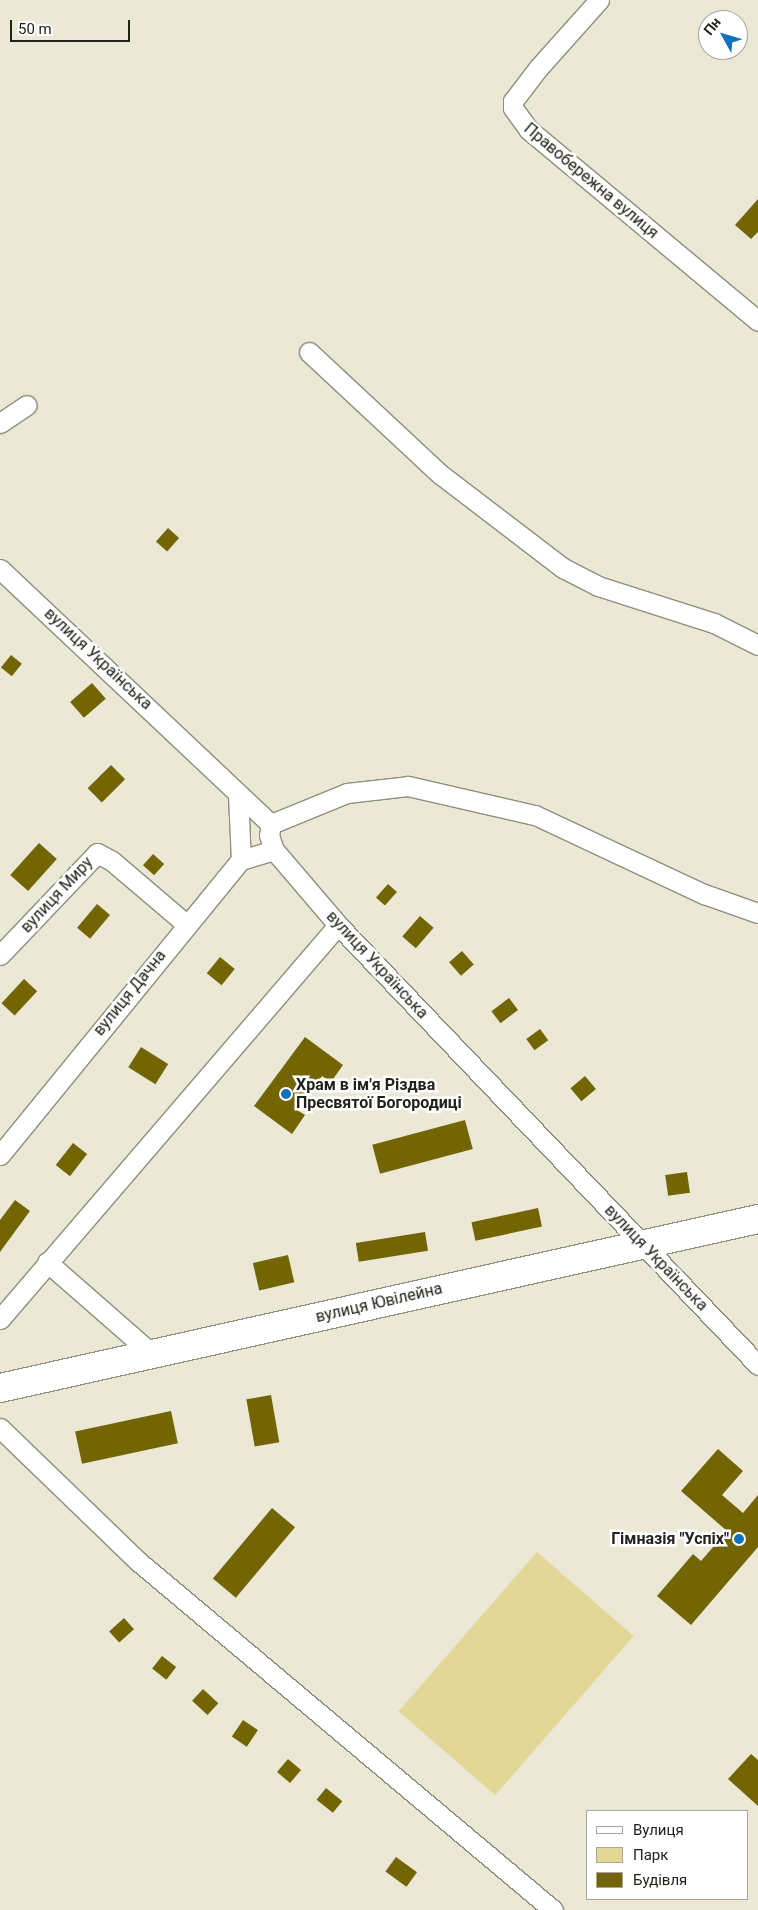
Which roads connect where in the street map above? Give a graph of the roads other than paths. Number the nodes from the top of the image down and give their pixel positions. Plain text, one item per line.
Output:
1 (599, 0) edge
2 (758, 321) edge
3 (310, 352) dead end
4 (27, 405) dead end
5 (0, 423) edge
6 (0, 569) edge
7 (758, 645) edge
8 (238, 796) junction
9 (271, 824) junction
10 (274, 850) junction
11 (241, 860) junction
12 (758, 913) edge
13 (186, 924) junction
14 (338, 925) junction
15 (0, 955) edge
16 (0, 1156) edge
17 (758, 1219) edge
18 (643, 1244) junction
19 (48, 1262) junction
20 (0, 1319) edge
21 (152, 1354) junction
22 (758, 1366) edge
23 (0, 1388) edge
24 (0, 1428) edge
25 (544, 1908) edge

1 - 2 street, Правобережна вулиця
3 - 7 street
4 - 5 street
6 - 8 street, вулиця Українська
8 - 9 street, вулиця Українська
8 - 11 street
9 - 10 street
9 - 12 street
10 - 11 street
10 - 14 street, вулиця Українська
11 - 13 street, вулиця Дачна
13 - 15 street, вулиця Миру
13 - 16 street, вулиця Дачна
14 - 18 street, вулиця Українська
14 - 19 street
17 - 18 street, вулиця Ювілейна
18 - 21 street, вулиця Ювілейна
18 - 22 street, вулиця Українська
19 - 20 street
19 - 21 street
21 - 23 street, вулиця Ювілейна
24 - 25 street

